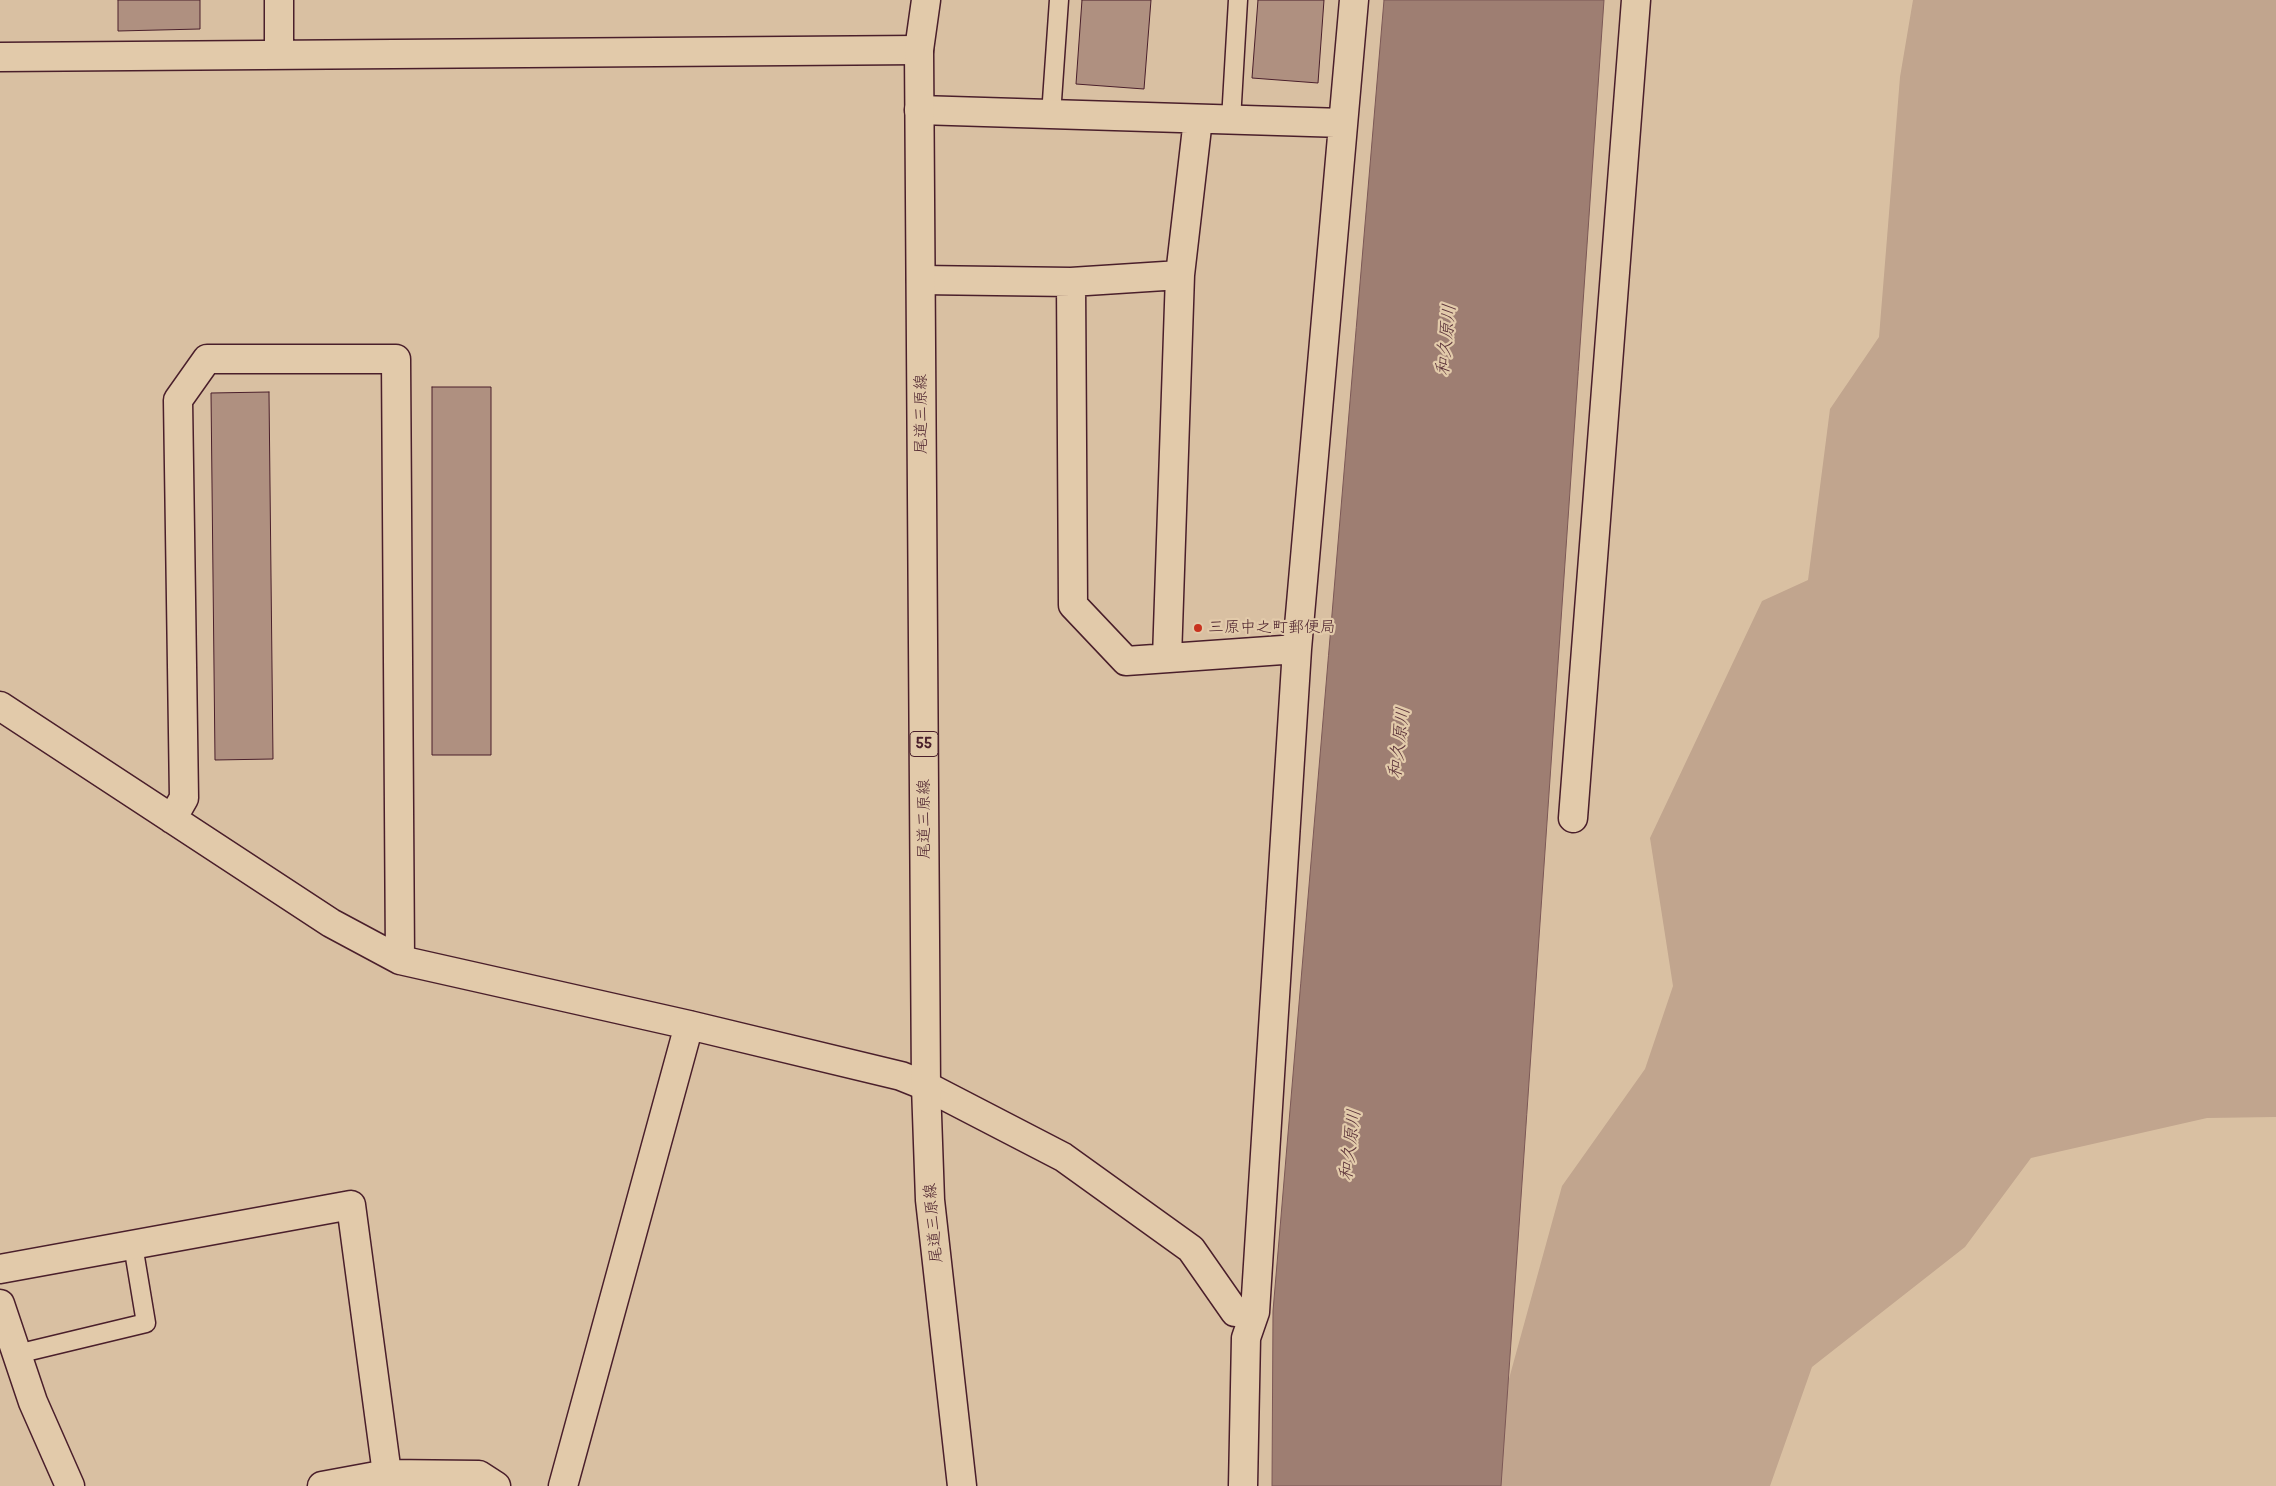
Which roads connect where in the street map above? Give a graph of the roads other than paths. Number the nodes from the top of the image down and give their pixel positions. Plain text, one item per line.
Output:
1 (279, 0) edge
2 (926, 0) edge
3 (1059, 0) edge
4 (1238, 0) edge
5 (1354, 0) edge
6 (1636, 0) edge
7 (919, 50) junction
8 (279, 55) junction
9 (0, 57) edge
10 (919, 110) junction
11 (1052, 115) junction
12 (1198, 119) junction
13 (1231, 120) junction
14 (1343, 123) junction
15 (1180, 275) junction
16 (921, 280) junction
17 (1071, 282) junction
18 (1297, 649) junction
19 (1167, 658) junction
20 (0, 706) edge
21 (172, 818) junction
22 (1572, 818) dead end
23 (400, 960) junction
24 (689, 1025) junction
25 (926, 1086) junction
26 (133, 1245) junction
27 (0, 1269) edge
28 (0, 1304) edge
29 (1255, 1312) junction
30 (17, 1354) junction
31 (387, 1474) junction
32 (70, 1486) edge
33 (322, 1486) edge
34 (496, 1486) edge
35 (563, 1486) edge
36 (962, 1486) edge
37 (1243, 1486) edge

1 - 8 street
2 - 7 street, 尾道三原線 / 55
3 - 11 lane
4 - 13 lane
5 - 14 street
6 - 22 street
7 - 8 street
7 - 10 street, 尾道三原線 / 55
8 - 9 street
10 - 11 street
10 - 16 street, 尾道三原線 / 55
11 - 12 street
12 - 13 street
12 - 15 street
13 - 14 street
14 - 18 street
15 - 17 street
15 - 19 street
16 - 17 street
16 - 25 street, 尾道三原線 / 55
17 - 19 street
18 - 19 street
18 - 29 street
20 - 21 street
21 - 23 street
21 - 23 street
23 - 24 street
24 - 25 street
24 - 35 street
25 - 29 street
25 - 36 street, 尾道三原線 / 55
26 - 27 street
26 - 30 lane
26 - 31 street
28 - 30 street
29 - 37 street
30 - 32 street
31 - 33 street
31 - 34 street

